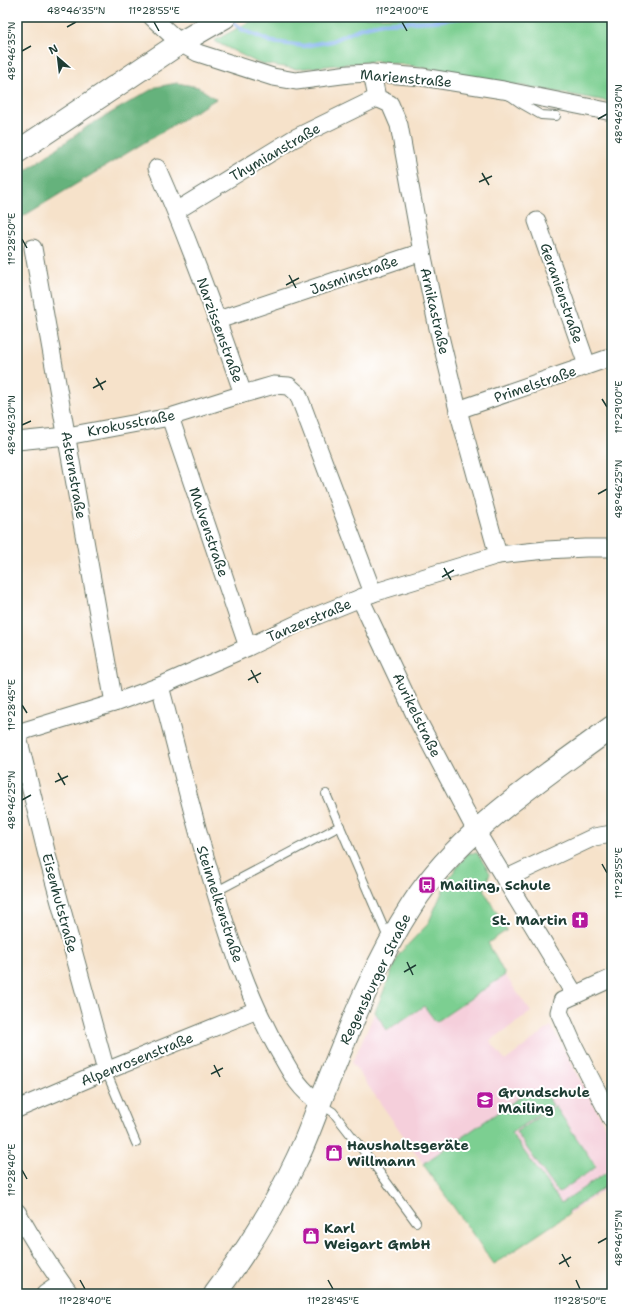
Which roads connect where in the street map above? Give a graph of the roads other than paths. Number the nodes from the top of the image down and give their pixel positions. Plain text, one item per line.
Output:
1 (152, 17) edge
2 (225, 17) edge
3 (180, 43) junction
4 (372, 73) junction
5 (503, 90) junction
6 (377, 98) junction
7 (612, 112) edge
8 (76, 113) junction
9 (556, 116) dead end
10 (17, 152) edge
11 (17, 161) edge
12 (157, 168) dead end
13 (176, 211) junction
14 (537, 221) dead end
15 (33, 248) dead end
16 (422, 252) junction
17 (218, 320) junction
18 (612, 357) edge
19 (587, 365) junction
20 (243, 394) junction
21 (458, 410) junction
22 (170, 417) junction
23 (67, 436) junction
24 (17, 442) edge
25 (612, 548) edge
26 (498, 555) junction
27 (367, 596) junction
28 (248, 647) junction
29 (160, 686) junction
30 (114, 703) junction
31 (612, 727) edge
32 (17, 733) edge
33 (326, 794) dead end
34 (340, 826) junction
35 (476, 831) junction
36 (612, 834) edge
37 (505, 879) junction
38 (215, 892) junction
39 (390, 942) junction
40 (612, 978) edge
41 (575, 995) junction
42 (257, 1010) junction
43 (106, 1071) junction
44 (320, 1103) junction
45 (17, 1109) edge
46 (612, 1120) edge
47 (136, 1143) dead end
48 (17, 1212) edge
49 (416, 1222) dead end
50 (65, 1288) edge
51 (46, 1294) edge
52 (215, 1294) edge

1 - 3 street, Marienstraße
2 - 3 main road
3 - 4 street, Marienstraße
3 - 8 main road
4 - 5 street, Marienstraße
4 - 6 street
5 - 7 street, Marienstraße
5 - 9 lane
6 - 13 street, Thymianstraße
6 - 16 street, Arnikastraße
8 - 10 main road
8 - 11 main road
12 - 13 street, Narzissenstraße
13 - 17 street, Narzissenstraße
14 - 19 street, Geranienstraße
15 - 23 street, Asternstraße
16 - 17 street, Jasminstraße
16 - 21 street, Arnikastraße
17 - 20 street, Narzissenstraße
18 - 19 street, Primelstraße
19 - 21 street, Primelstraße
20 - 22 street, Krokusstraße
20 - 27 street, Narzissenstraße
21 - 26 street, Arnikastraße
22 - 23 street, Krokusstraße
22 - 28 street, Malvenstraße
23 - 24 street, Krokusstraße
23 - 30 street, Asternstraße
25 - 26 street, Tanzerstraße
26 - 27 street, Tanzerstraße
27 - 28 street, Tanzerstraße
27 - 35 street, Aurikelstraße
28 - 29 street, Tanzerstraße
29 - 30 street, Tanzerstraße
29 - 38 street, Steinnelkenstraße
30 - 32 street, Tanzerstraße
31 - 35 main road, Regensburger Straße
32 - 43 street, Eisenhutstraße
33 - 34 lane
34 - 38 lane
34 - 39 lane
35 - 37 street, Aurikelstraße
35 - 39 main road, Regensburger Straße
36 - 37 street
37 - 41 street, Aurikelstraße
38 - 42 street, Steinnelkenstraße
39 - 44 main road, Regensburger Straße
40 - 41 street
41 - 46 street
42 - 43 street, Alpenrosenstraße
42 - 44 street, Steinnelkenstraße
43 - 45 street, Alpenrosenstraße
43 - 47 lane
44 - 49 lane
44 - 52 main road, Regensburger Straße
48 - 50 street
50 - 51 street

